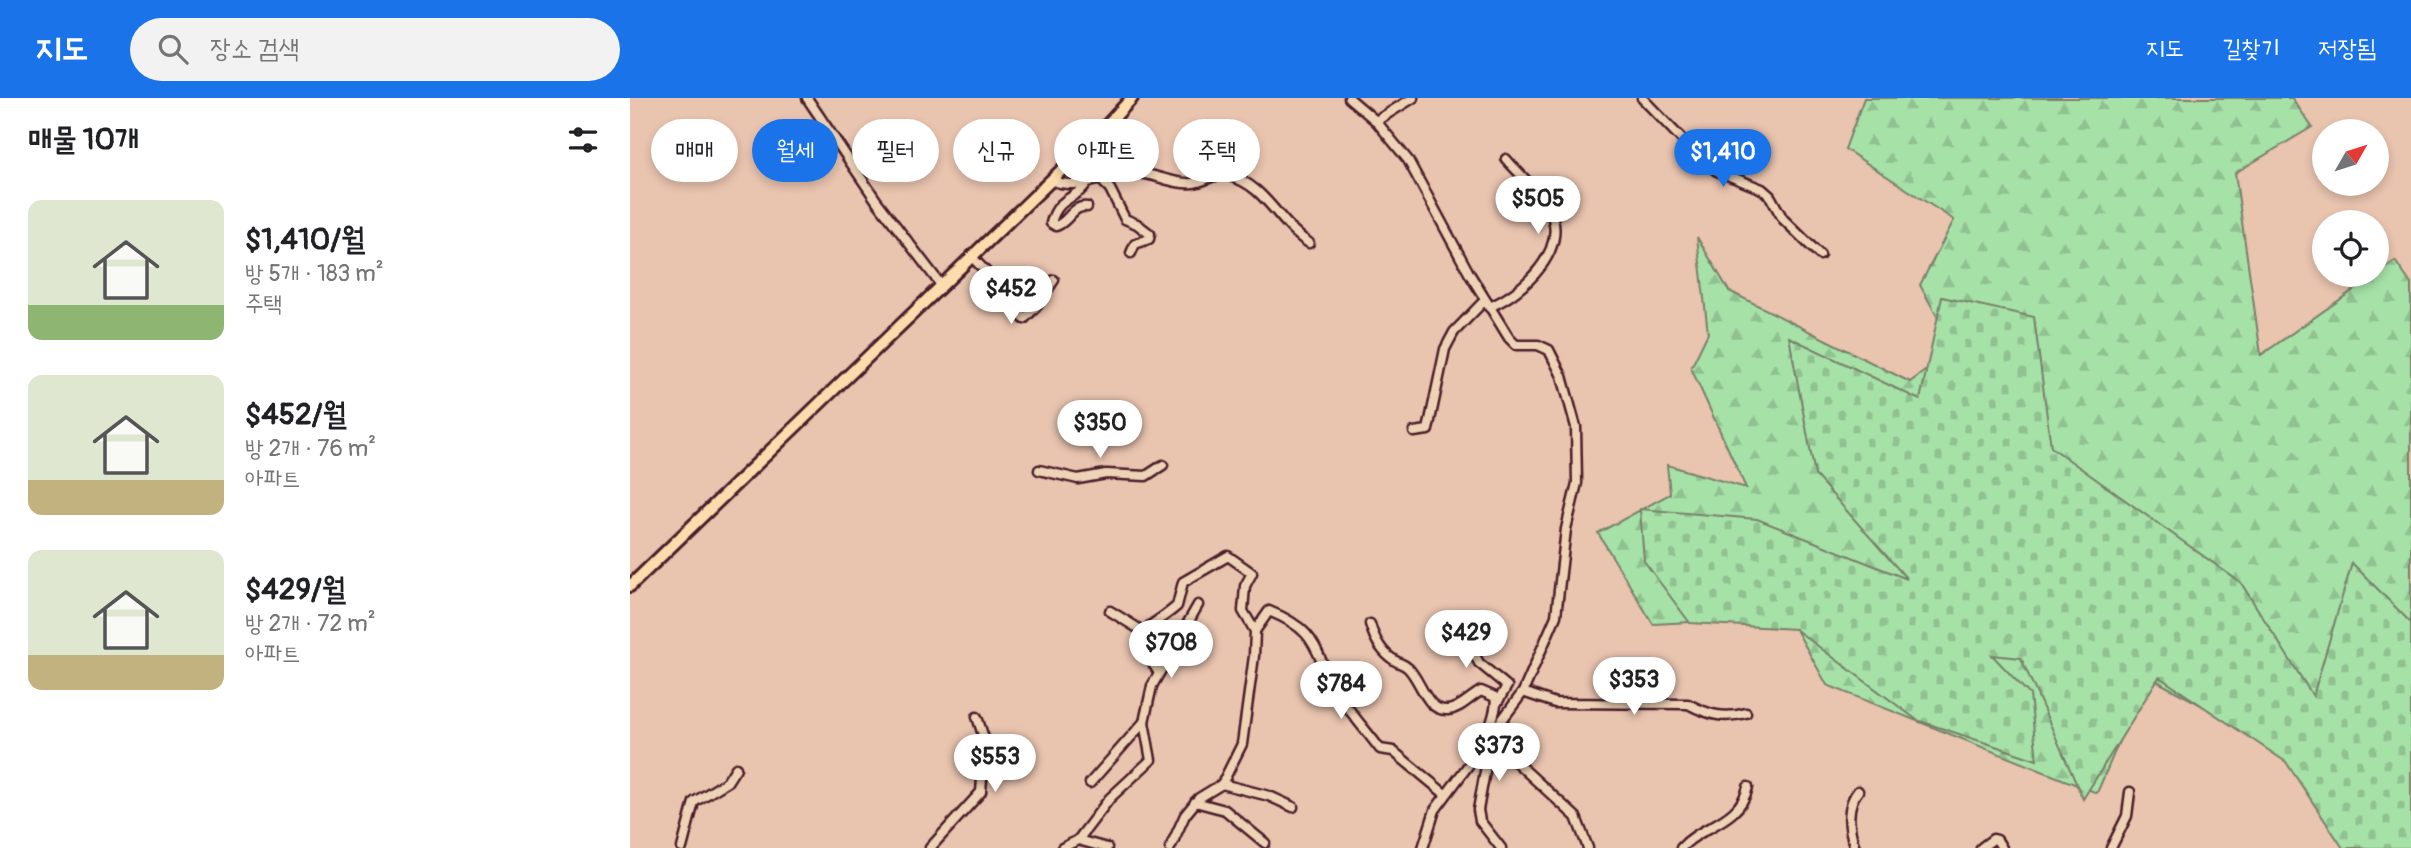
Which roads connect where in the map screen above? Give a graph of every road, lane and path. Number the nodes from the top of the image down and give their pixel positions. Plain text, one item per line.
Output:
1 (807, 98) edge
2 (1132, 98) edge
3 (1349, 98) edge
4 (1413, 98) edge
5 (1642, 98) edge
6 (1376, 121) junction
7 (1506, 159) dead end
8 (1159, 177) edge
9 (1051, 180) junction
10 (1054, 181) edge
11 (1058, 182) edge
12 (1081, 182) edge
13 (1087, 182) edge
14 (1103, 182) edge
15 (1087, 207) dead end
16 (1309, 243) dead end
17 (1131, 253) dead end
18 (1820, 255) dead end
19 (971, 256) junction
20 (1054, 280) dead end
21 (941, 285) junction
22 (1487, 304) junction
23 (1414, 432) dead end
24 (1163, 465) dead end
25 (1039, 470) dead end
26 (630, 586) edge
27 (1198, 605) dead end
28 (1110, 611) dead end
29 (1370, 624) dead end
30 (1255, 631) junction
31 (1144, 632) junction
32 (1464, 635) dead end
33 (1159, 673) junction
34 (1523, 692) junction
35 (1497, 703) junction
36 (1746, 713) dead end
37 (977, 717) dead end
38 (1144, 722) junction
39 (1486, 744) junction
40 (736, 768) dead end
41 (1090, 783) dead end
42 (1222, 784) junction
43 (1748, 788) dead end
44 (1858, 791) dead end
45 (2130, 792) dead end
46 (1445, 794) junction
47 (1195, 802) junction
48 (1293, 807) dead end
49 (1079, 840) junction
50 (1265, 843) dead end
51 (682, 848) edge
52 (930, 848) edge
53 (1062, 848) edge
54 (1107, 848) edge
55 (1170, 848) edge
56 (1423, 848) edge
57 (1501, 848) edge
58 (1588, 848) edge
59 (1681, 848) edge
60 (1855, 848) edge
61 (1982, 848) edge
62 (2002, 848) edge
63 (2110, 848) edge

1 - 21 street
2 - 9 main road
3 - 6 street
4 - 6 street
5 - 18 street
6 - 22 street
7 - 22 street
8 - 16 street
9 - 10 street
9 - 19 main road
11 - 12 street
13 - 15 street
14 - 17 street
19 - 20 street
19 - 21 main road
21 - 26 main road
22 - 23 street
22 - 34 street
24 - 25 street
27 - 33 street
28 - 31 street
29 - 35 street
30 - 31 street
30 - 42 street
30 - 46 street
31 - 33 street
32 - 35 street
33 - 38 street
34 - 36 street
34 - 39 street
35 - 39 street
37 - 52 street
38 - 41 street
38 - 49 street
39 - 46 street
39 - 57 street
39 - 58 street
40 - 51 street
42 - 47 street
42 - 48 street
43 - 59 street
44 - 60 street
45 - 63 street
46 - 56 street
47 - 50 street
47 - 55 street
49 - 53 street
49 - 54 street
61 - 62 street

